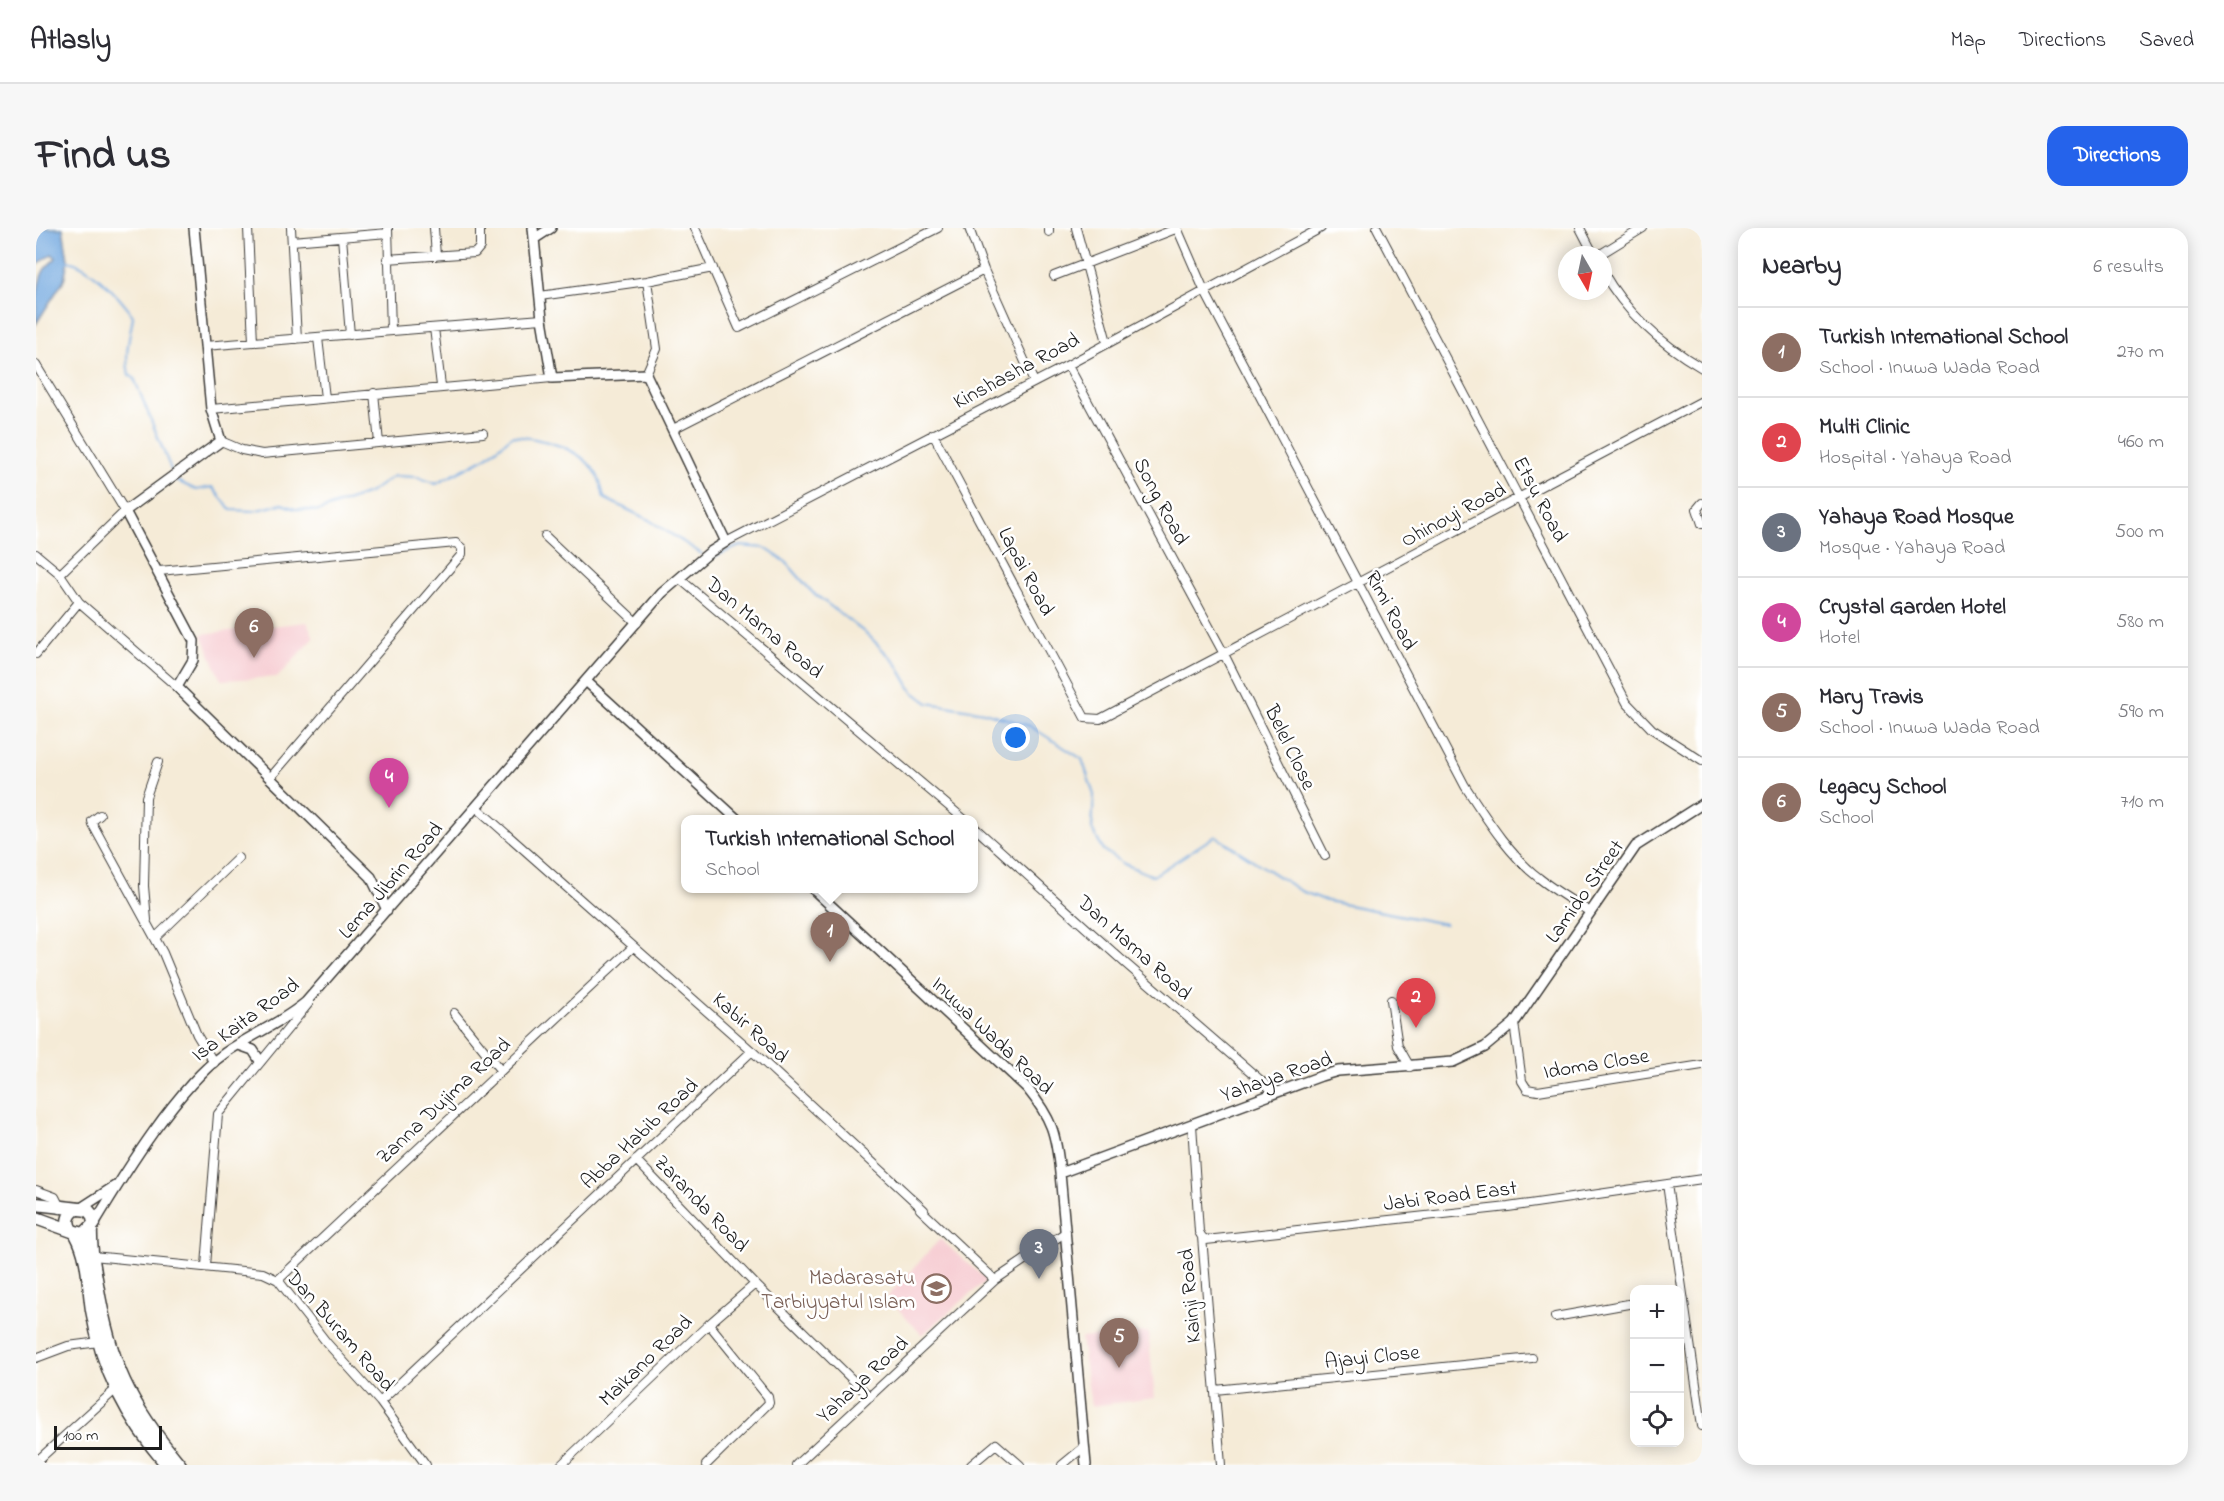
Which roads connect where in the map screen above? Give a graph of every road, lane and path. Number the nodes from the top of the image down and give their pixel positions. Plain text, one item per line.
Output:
1 (194, 228) edge
2 (248, 228) edge
3 (291, 228) edge
4 (434, 228) edge
5 (480, 228) edge
6 (533, 228) edge
7 (551, 228) edge
8 (695, 228) edge
9 (938, 228) edge
10 (969, 228) edge
11 (1076, 228) edge
12 (1178, 228) edge
13 (1321, 228) edge
14 (1377, 228) edge
15 (1580, 228) edge
16 (1643, 228) edge
17 (388, 231) edge
18 (342, 237) junction
19 (534, 239) junction
20 (292, 241) junction
21 (1589, 246) edge
22 (1612, 247) edge
23 (436, 256) junction
24 (387, 259) junction
25 (1085, 265) junction
26 (713, 268) junction
27 (984, 270) junction
28 (1054, 276) dead end
29 (647, 281) junction
30 (1612, 287) edge
31 (1204, 290) junction
32 (540, 296) junction
33 (542, 319) junction
34 (434, 328) junction
35 (392, 332) junction
36 (350, 335) junction
37 (318, 338) junction
38 (297, 339) junction
39 (253, 342) junction
40 (1107, 342) junction
41 (206, 346) junction
42 (36, 365) edge
43 (1068, 365) junction
44 (1702, 368) edge
45 (646, 374) junction
46 (552, 378) junction
47 (1034, 382) junction
48 (441, 386) junction
49 (374, 393) junction
50 (325, 398) junction
51 (1702, 401) edge
52 (211, 409) junction
53 (673, 429) junction
54 (483, 433) dead end
55 (933, 434) junction
56 (221, 441) junction
57 (379, 443) junction
58 (1520, 499) junction
59 (1702, 503) edge
60 (125, 511) junction
61 (1702, 524) edge
62 (545, 536) dead end
63 (726, 542) junction
64 (36, 554) edge
65 (159, 572) junction
66 (60, 574) junction
67 (680, 579) junction
68 (1358, 584) junction
69 (80, 602) junction
70 (637, 623) junction
71 (36, 654) edge
72 (1224, 654) junction
73 (587, 682) junction
74 (177, 687) junction
75 (1092, 720) joint
76 (1702, 761) edge
77 (158, 762) dead end
78 (270, 778) junction
79 (1702, 804) edge
80 (477, 808) junction
81 (100, 815) dead end
82 (734, 815) edge
83 (960, 815) edge
84 (978, 831) edge
85 (1325, 856) dead end
86 (238, 858) dead end
87 (817, 893) edge
88 (387, 910) junction
89 (1590, 912) junction
90 (148, 922) junction
91 (156, 938) junction
92 (633, 947) junction
93 (334, 973) junction
94 (1391, 1000) dead end
95 (1527, 1004) joint
96 (454, 1013) dead end
97 (1514, 1023) junction
98 (239, 1045) junction
99 (752, 1051) junction
100 (260, 1061) junction
101 (213, 1063) junction
102 (1702, 1065) edge
103 (1410, 1067) junction
104 (501, 1071) junction
105 (1273, 1091) junction
106 (1192, 1124) junction
107 (636, 1160) junction
108 (1060, 1173) junction
109 (1702, 1179) edge
110 (1666, 1184) junction
111 (117, 1185) junction
112 (36, 1190) edge
113 (36, 1204) edge
114 (61, 1209) junction
115 (78, 1209) junction
116 (924, 1210) dead end
117 (36, 1218) edge
118 (93, 1227) junction
119 (74, 1232) junction
120 (1066, 1232) junction
121 (1202, 1237) junction
122 (93, 1256) junction
123 (206, 1266) junction
124 (278, 1280) junction
125 (995, 1280) junction
126 (755, 1284) junction
127 (1679, 1285) edge
128 (1630, 1305) edge
129 (1555, 1317) dead end
130 (1684, 1320) edge
131 (709, 1324) junction
132 (99, 1342) junction
133 (36, 1358) edge
134 (1532, 1358) dead end
135 (115, 1390) junction
136 (1215, 1390) junction
137 (870, 1396) junction
138 (380, 1402) junction
139 (1702, 1426) edge
140 (1084, 1447) junction
141 (36, 1462) edge
142 (167, 1465) edge
143 (180, 1465) edge
144 (426, 1465) edge
145 (561, 1465) edge
146 (706, 1465) edge
147 (796, 1465) edge
148 (971, 1465) edge
149 (1020, 1465) edge
150 (1062, 1465) edge
151 (1086, 1465) edge
152 (1221, 1465) edge

1 - 41 street
2 - 39 street
3 - 20 street
4 - 23 street
5 - 23 street
6 - 19 street
7 - 19 street
8 - 26 street
9 - 26 street
10 - 27 street
11 - 25 street
12 - 25 street
12 - 31 street, Rimi Road
13 - 31 street, Kinshasha Road
14 - 58 street, Etsu Road
15 - 21 street
16 - 22 street
17 - 18 street
17 - 24 street
18 - 20 street
18 - 36 street
19 - 32 street
20 - 38 street
23 - 24 street
24 - 35 street
25 - 28 street
25 - 40 street
26 - 29 street
27 - 47 street
27 - 53 street
29 - 32 street
29 - 45 street
30 - 44 street
31 - 40 street, Kinshasha Road
31 - 68 street, Rimi Road
32 - 33 street
33 - 34 street
33 - 46 street
34 - 35 street
34 - 48 street
35 - 36 street
36 - 37 street
37 - 38 street
37 - 50 street
38 - 39 street
39 - 41 street
40 - 43 street, Kinshasha Road
41 - 52 street
42 - 60 street
43 - 47 street, Kinshasha Road
43 - 72 street, Song Road
45 - 46 street
45 - 53 street
46 - 48 street
47 - 55 street, Kinshasha Road
48 - 49 street
49 - 50 street
49 - 57 street
50 - 52 street
51 - 58 street, Ohinoyi Road
52 - 56 street
53 - 63 street
54 - 57 street
55 - 63 street, Kinshasha Road
55 - 75 street, Lapai Road
56 - 57 street
56 - 60 street
58 - 68 street, Ohinoyi Road
58 - 76 street, Etsu Road
59 - 61 street
60 - 65 street
60 - 66 street
62 - 70 street
63 - 67 street, Lema Jibrin Road
64 - 66 street
65 - 74 street
65 - 78 street
66 - 69 street
67 - 70 street, Lema Jibrin Road
67 - 83 street, Dan Marna Road
68 - 72 street, Ohinoyi Road
68 - 89 street, Rimi Road
69 - 71 street
69 - 74 street
70 - 73 street, Lema Jibrin Road
72 - 75 street, Ohinoyi Road
72 - 85 street, Belel Close
73 - 80 street, Lema Jibrin Road
73 - 82 street
74 - 78 street
77 - 90 street
78 - 88 street
79 - 89 street, Lamido Street
80 - 88 street, Lema Jibrin Road
80 - 92 street, Kabir Road
81 - 90 street
84 - 105 street, Dan Marna Road
86 - 91 street
87 - 108 street, Inuwa Wada Road
88 - 93 street, Lema Jibrin Road
89 - 95 street, Lamido Street
90 - 91 street
91 - 101 street
92 - 99 street, Kabir Road
92 - 104 street, Zanna Dujima Road
93 - 98 street, Isa Kaita Road
93 - 100 street, Lema Jibrin Road
94 - 103 street
95 - 97 street, Yahaya Road
96 - 104 street
97 - 102 street, Idoma Close
97 - 103 street, Yahaya Road
98 - 100 street
98 - 101 street, Isa Kaita Road
99 - 107 street, Abba Habib Road
99 - 116 street
99 - 125 street, Kabir Road
100 - 123 street, Lema Jibrin Road
101 - 111 street, Isa Kaita Road
103 - 105 street, Yahaya Road
104 - 124 street, Zanna Dujima Road
105 - 106 street, Yahaya Road
106 - 108 street, Yahaya Road
106 - 121 street, Kainji Road
107 - 126 street, Zaranda Road
107 - 138 street, Abba Habib Road
108 - 120 street, Inuwa Wada Road
109 - 110 street, Jabi Road East
110 - 121 street, Jabi Road East
110 - 127 street
111 - 115 street, Isa Kaita Road
111 - 118 street, Isa Kaita Road
112 - 114 street
113 - 114 main road
114 - 115 main road
115 - 118 main road
115 - 119 main road
117 - 119 main road
118 - 119 main road
118 - 122 main road
119 - 132 main road
120 - 125 street, Yahaya Road
120 - 140 street, Inuwa Wada Road
121 - 136 street, Kainji Road
122 - 123 street, Dan Buram Road
122 - 143 main road
123 - 124 street, Dan Buram Road
124 - 138 street, Dan Buram Road
125 - 137 street, Yahaya Road
126 - 131 street, Maikano Road
126 - 137 street, Zaranda Road
128 - 129 street
130 - 139 street
131 - 145 street, Maikano Road
131 - 146 street
132 - 133 street
132 - 135 main road
134 - 136 street, Ajayi Close
135 - 141 street
135 - 142 main road
136 - 152 street, Kainji Road
137 - 147 street, Yahaya Road
138 - 144 street, Dan Buram Road
140 - 150 street
140 - 151 street, Inuwa Wada Road
148 - 149 street

